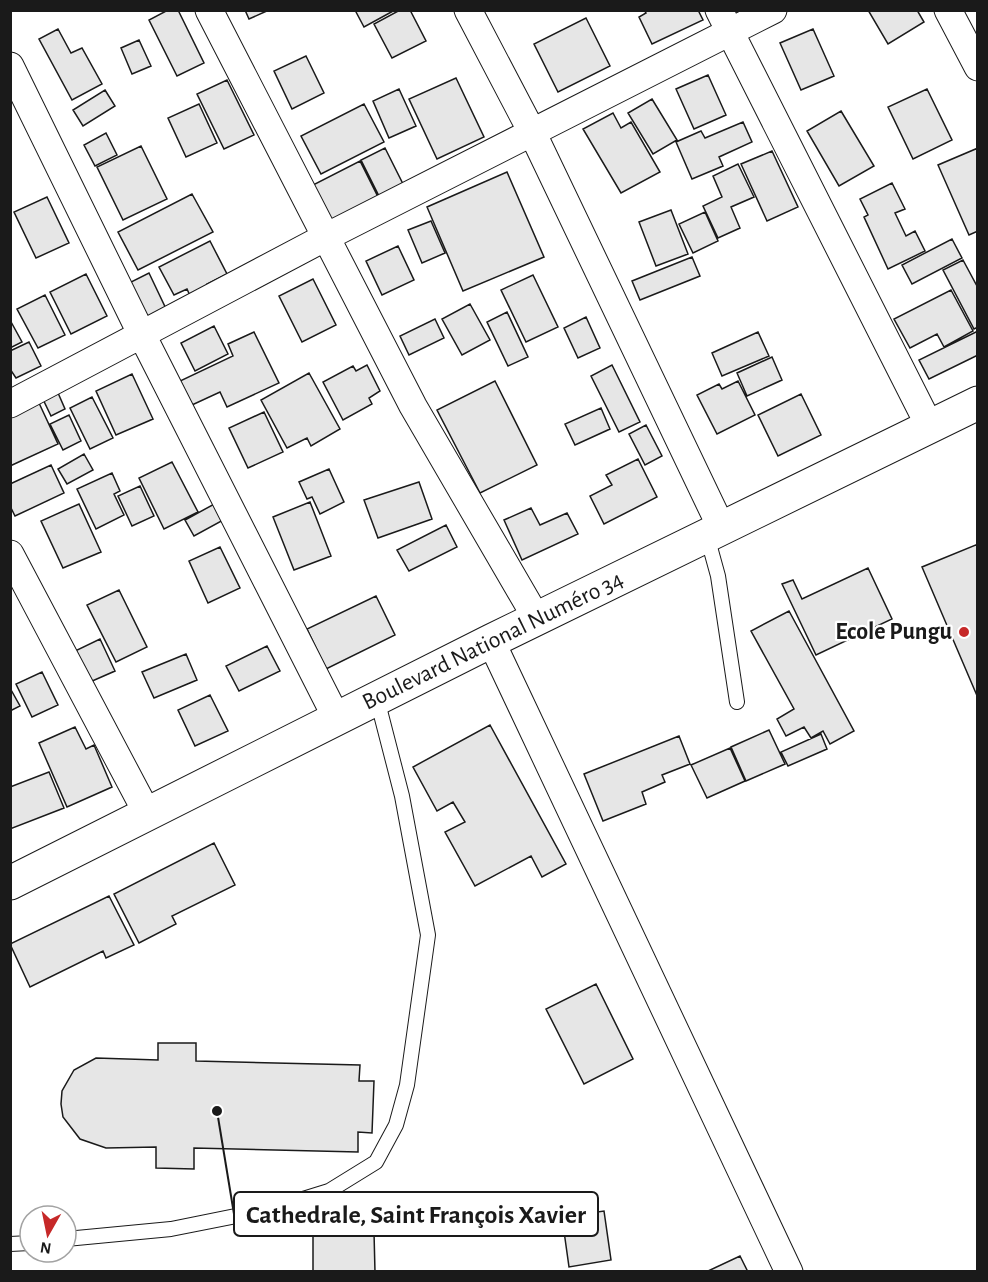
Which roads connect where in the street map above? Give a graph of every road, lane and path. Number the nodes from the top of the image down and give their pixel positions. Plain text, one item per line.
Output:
1 (209, 10) edge
2 (468, 10) edge
3 (773, 10) edge
4 (948, 10) edge
5 (724, 21) edge
6 (10, 66) edge
7 (978, 67) edge
8 (533, 134) junction
9 (324, 238) junction
10 (142, 335) junction
11 (978, 403) edge
12 (10, 404) edge
13 (930, 427) junction
14 (714, 532) junction
15 (10, 554) edge
16 (537, 619) junction
17 (491, 641) junction
18 (377, 699) junction
19 (737, 702) dead end
20 (337, 719) junction
21 (147, 813) junction
22 (10, 882) edge
23 (78, 1238) edge
24 (789, 1272) edge

1 - 9 street
2 - 8 street
3 - 5 street
4 - 7 street
5 - 8 street
5 - 13 street
6 - 10 street
8 - 9 street
8 - 14 street
9 - 10 street
9 - 16 street
10 - 12 street
10 - 20 street
11 - 13 main road, Boulevard National Numéro 34
13 - 14 main road, Boulevard National Numéro 34
14 - 16 main road, Boulevard National Numéro 34
14 - 19 lane
15 - 21 street
16 - 17 main road, Boulevard National Numéro 34
17 - 18 main road, Boulevard National Numéro 34
17 - 24 street
18 - 20 main road, Boulevard National Numéro 34
18 - 23 lane
20 - 21 main road, Boulevard National Numéro 34
21 - 22 main road, Boulevard National Numéro 34

